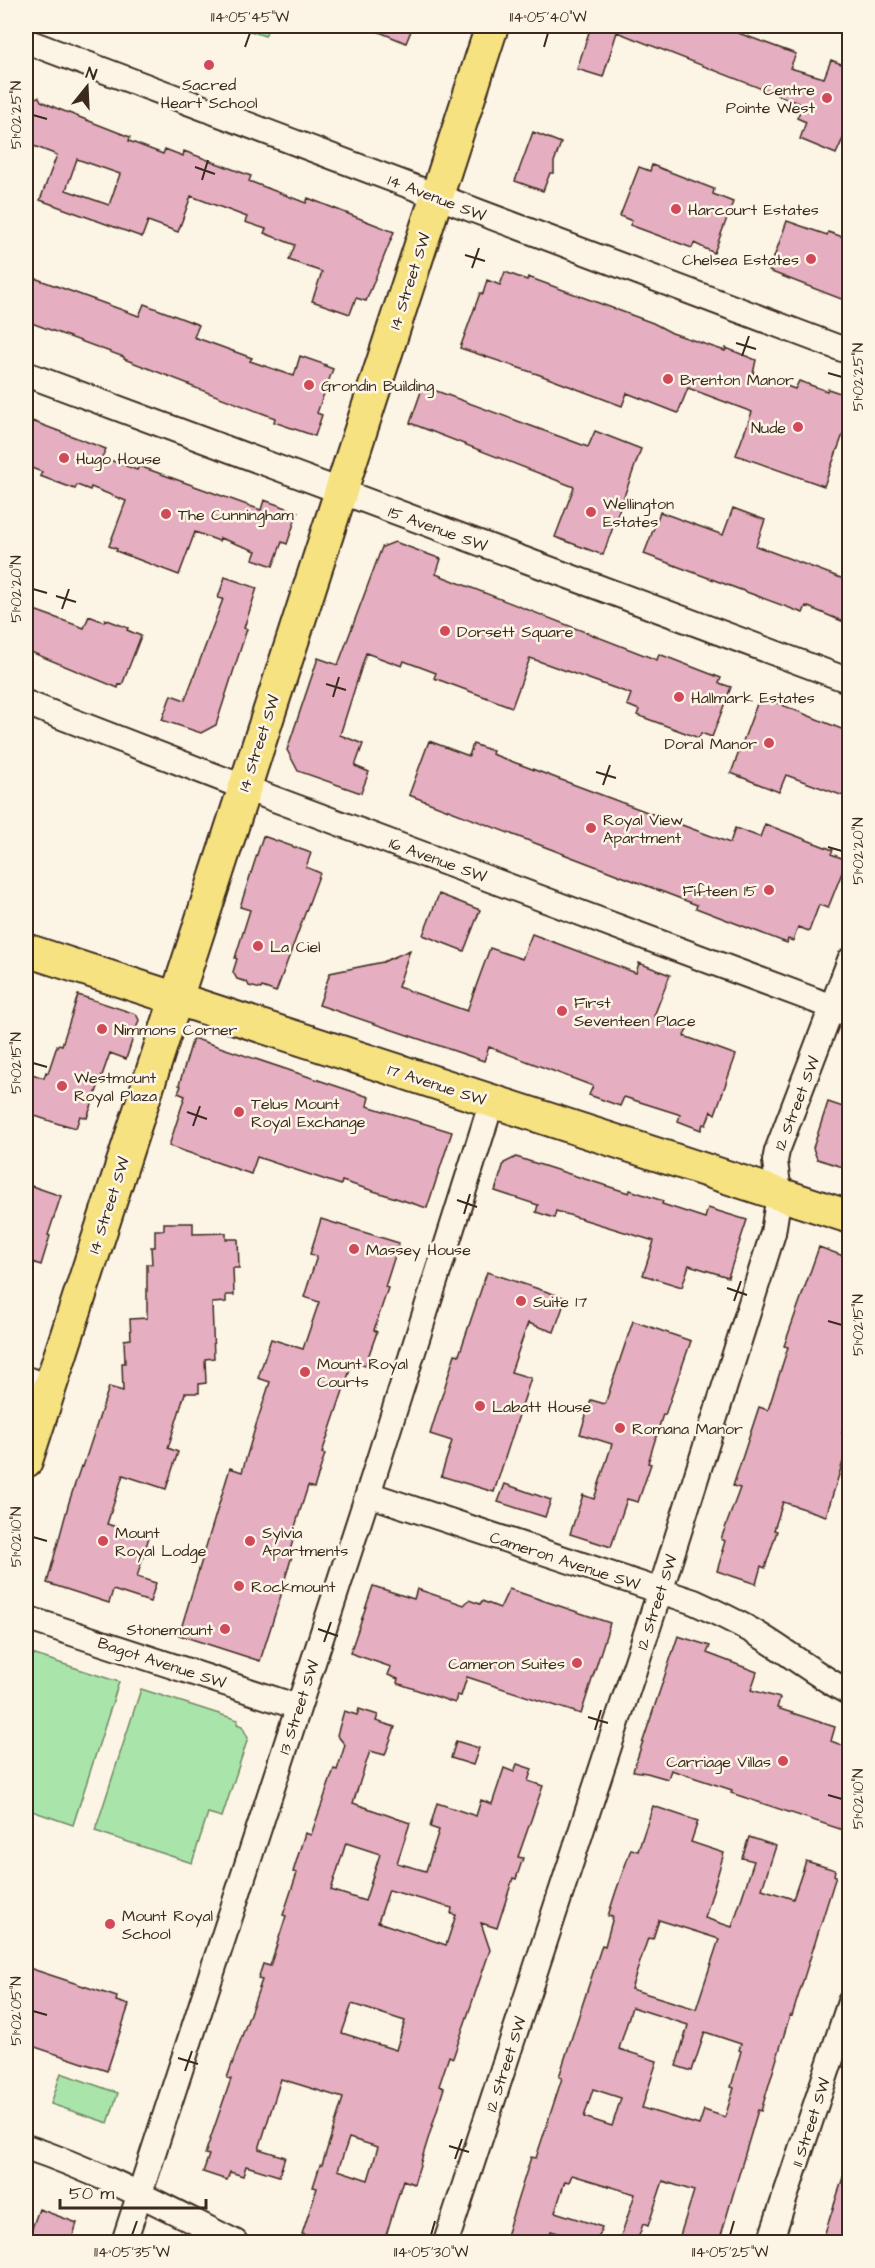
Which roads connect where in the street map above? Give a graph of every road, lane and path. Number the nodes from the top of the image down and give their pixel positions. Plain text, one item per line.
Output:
1 (492, 26) edge
2 (26, 41) edge
3 (437, 197) junction
4 (849, 352) edge
5 (26, 374) edge
6 (341, 492) junction
7 (849, 681) edge
8 (26, 703) edge
9 (244, 787) junction
10 (26, 950) edge
11 (849, 960) edge
12 (176, 999) junction
13 (841, 1011) edge
14 (492, 1101) junction
15 (779, 1194) junction
16 (849, 1217) edge
17 (38, 1383) edge
18 (26, 1461) edge
19 (368, 1494) junction
20 (660, 1590) junction
21 (26, 1618) edge
22 (849, 1693) edge
23 (298, 1707) junction
24 (849, 2002) edge
25 (26, 2147) edge
26 (140, 2194) junction
27 (124, 2242) edge
28 (235, 2242) edge
29 (446, 2242) edge
30 (770, 2242) edge

1 - 3 main road, 14 Street SW
2 - 3 street, 14 Avenue SW
3 - 4 street, 14 Avenue SW
3 - 6 main road, 14 Street SW
5 - 6 street, 15 Avenue SW
6 - 7 street, 15 Avenue SW
6 - 9 main road, 14 Street SW
8 - 9 street, 16 Avenue SW
9 - 12 main road, 14 Street SW
9 - 13 street, 16 Avenue SW
10 - 12 main road, 17 Avenue SW
11 - 13 street, 12 Street SW
12 - 14 main road, 17 Avenue SW
12 - 17 main road, 14 Street SW
13 - 15 street, 12 Street SW
14 - 15 main road, 17 Avenue SW
14 - 19 street, 13 Street SW
15 - 16 main road, 17 Avenue SW
15 - 20 street, 12 Street SW
17 - 18 main road, 14 Street SW
19 - 20 street, Cameron Avenue SW
19 - 23 street, 13 Street SW
20 - 22 street, Cameron Avenue SW
20 - 29 street, 12 Street SW
21 - 23 street, Bagot Avenue SW
23 - 26 street, 13 Street SW
24 - 30 street, 11 Street SW
25 - 26 street
26 - 27 street, 13 Street SW
26 - 28 street

